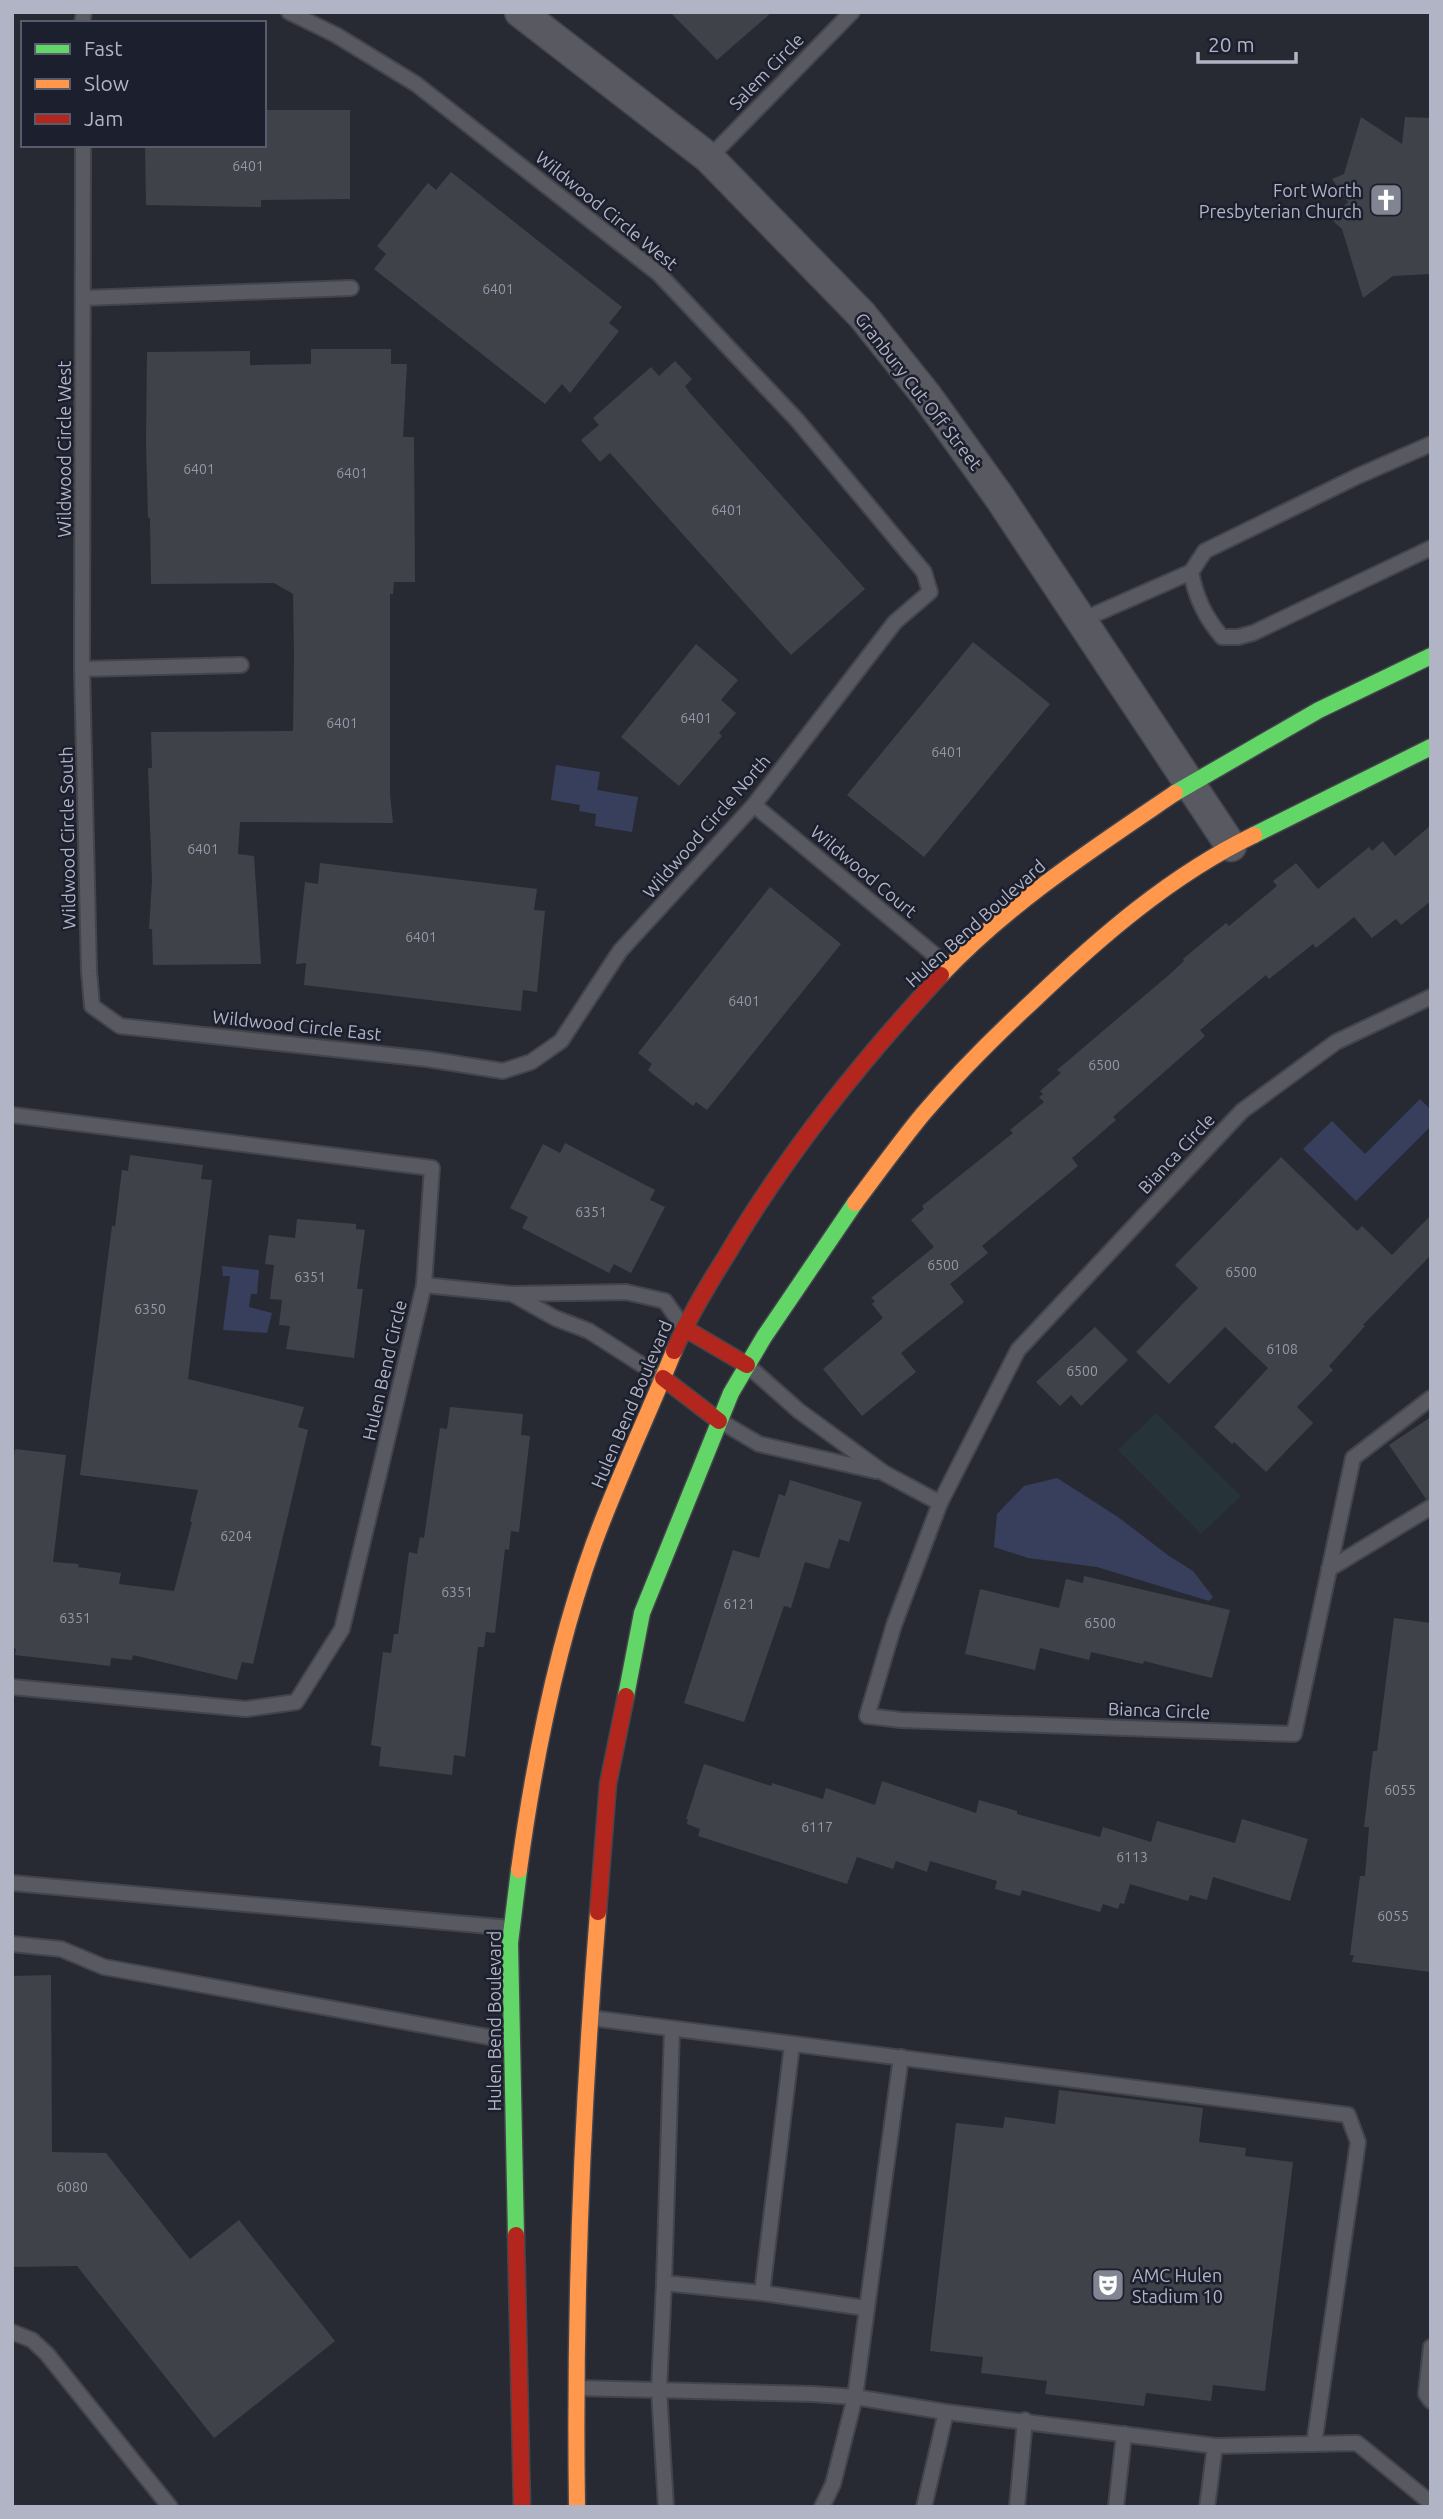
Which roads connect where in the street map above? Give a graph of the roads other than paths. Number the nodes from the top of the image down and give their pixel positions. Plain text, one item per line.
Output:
1 (289, 12) edge
2 (520, 12) edge
3 (852, 12) edge
4 (83, 147) edge
5 (709, 158) junction
6 (351, 288) dead end
7 (84, 298) junction
8 (1431, 444) edge
9 (1431, 548) edge
10 (1191, 572) junction
11 (930, 592) joint
12 (1082, 620) junction
13 (1431, 656) edge
14 (242, 665) dead end
15 (82, 669) junction
16 (1431, 747) edge
17 (1189, 783) junction
18 (754, 805) junction
19 (1231, 846) junction
20 (949, 967) junction
21 (1431, 997) edge
22 (92, 1006) joint
23 (503, 1071) joint
24 (12, 1115) edge
25 (424, 1284) junction
26 (513, 1294) junction
27 (684, 1328) junction
28 (747, 1365) junction
29 (663, 1378) junction
30 (1431, 1398) edge
31 (719, 1421) junction
32 (884, 1474) junction
33 (940, 1503) junction
34 (1431, 1507) edge
35 (1329, 1569) junction
36 (12, 1686) edge
37 (12, 1883) edge
38 (512, 1928) junction
39 (12, 1944) edge
40 (589, 2018) junction
41 (672, 2029) junction
42 (513, 2042) junction
43 (792, 2045) junction
44 (901, 2057) junction
45 (664, 2283) junction
46 (762, 2294) junction
47 (865, 2308) junction
48 (12, 2332) edge
49 (1431, 2347) edge
50 (575, 2388) junction
51 (659, 2390) junction
52 (855, 2397) junction
53 (1431, 2401) edge
54 (946, 2412) junction
55 (1025, 2420) junction
56 (1124, 2434) junction
57 (1314, 2444) junction
58 (1216, 2446) junction
59 (1431, 2503) edge
60 (170, 2507) edge
61 (522, 2507) edge
62 (577, 2507) edge
63 (666, 2507) edge
64 (822, 2507) edge
65 (924, 2507) edge
66 (1017, 2507) edge
67 (1116, 2507) edge
68 (1207, 2507) edge

1 - 11 lane, Wildwood Circle West
2 - 5 street, Granbury Cut Off Street
3 - 5 lane, Salem Circle
4 - 7 lane, Wildwood Circle West
5 - 12 street, Granbury Cut Off Street
6 - 7 lane
7 - 15 lane, Wildwood Circle West
8 - 10 lane
9 - 10 lane
10 - 12 lane
11 - 18 lane, Wildwood Circle North
12 - 17 street, Granbury Cut Off Street
13 - 17 street, Hulen Bend Boulevard
14 - 15 lane
15 - 22 lane, Wildwood Circle South
16 - 19 street
17 - 19 street, Granbury Cut Off Street
17 - 20 street, Hulen Bend Boulevard
18 - 20 lane, Wildwood Court
18 - 23 lane, Wildwood Circle North
19 - 28 street
20 - 27 street, Hulen Bend Boulevard
21 - 33 lane, Bianca Circle
22 - 23 lane, Wildwood Circle East
24 - 25 lane, Hulen Bend Circle
25 - 26 lane
25 - 36 lane, Hulen Bend Circle
26 - 27 lane
26 - 29 lane
27 - 28 street
27 - 29 street, Hulen Bend Boulevard
28 - 31 street
28 - 32 lane
29 - 31 street
29 - 38 street, Hulen Bend Boulevard
30 - 35 lane, Bianca Circle
31 - 32 lane
31 - 40 street
32 - 33 lane
33 - 35 lane, Bianca Circle
34 - 35 lane
37 - 38 lane
38 - 42 street, Hulen Bend Boulevard
39 - 42 lane
40 - 41 lane
40 - 50 street
41 - 43 lane
41 - 45 lane
42 - 61 street, Hulen Bend Boulevard
43 - 44 lane
43 - 46 lane
44 - 47 lane
44 - 57 lane
45 - 46 lane
45 - 51 lane
46 - 47 lane
47 - 52 lane
48 - 60 lane
49 - 53 lane
50 - 51 lane
50 - 62 street
51 - 52 lane
51 - 63 lane
52 - 54 lane
52 - 64 lane
54 - 55 lane
54 - 65 lane
55 - 56 lane
55 - 66 lane
56 - 58 lane
56 - 67 lane
57 - 58 lane
57 - 59 lane
58 - 68 lane

